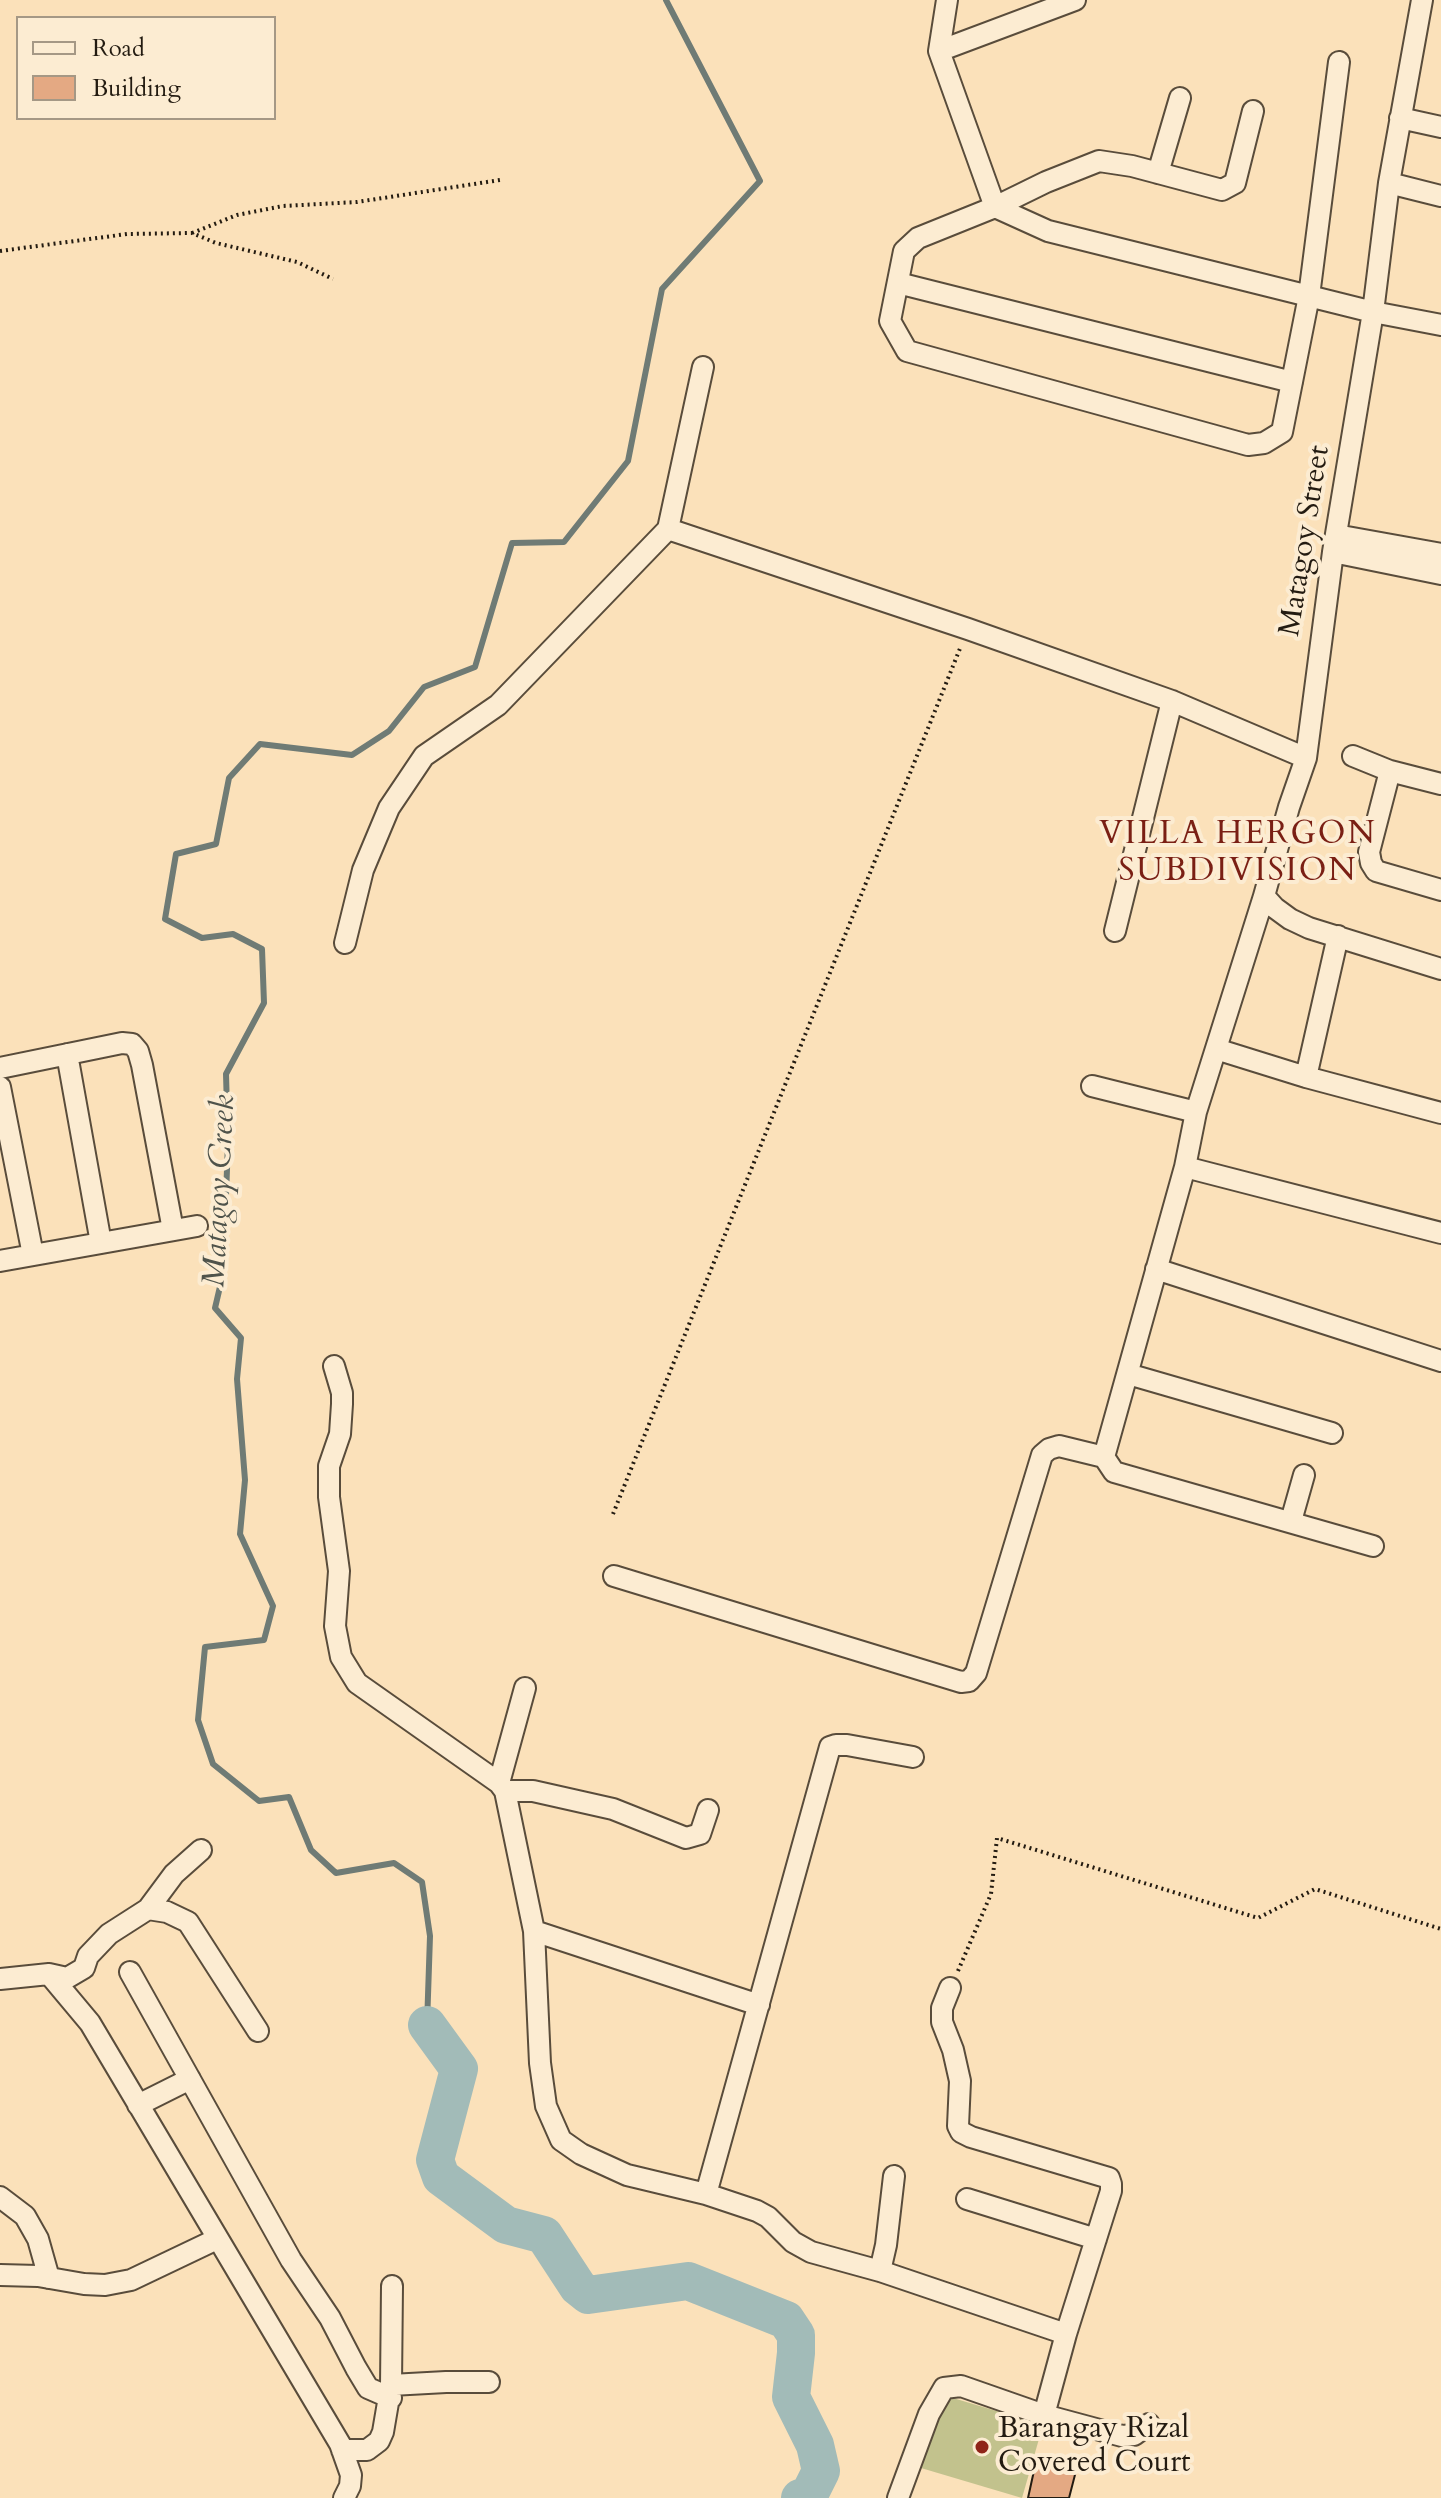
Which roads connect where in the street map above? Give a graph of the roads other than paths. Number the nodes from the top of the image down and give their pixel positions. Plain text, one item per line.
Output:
1 (947, 0) edge
2 (1075, 0) edge
3 (1422, 0) edge
4 (939, 51) junction
5 (1339, 62) dead end
6 (1180, 98) dead end
7 (1253, 111) dead end
8 (1400, 118) junction
9 (1441, 127) edge
10 (1158, 173) junction
11 (1389, 183) junction
12 (1441, 196) edge
13 (995, 207) junction
14 (898, 283) junction
15 (1309, 296) junction
16 (1373, 312) junction
17 (1441, 325) edge
18 (703, 367) dead end
19 (1292, 382) junction
20 (668, 529) junction
21 (1335, 543) junction
22 (1441, 554) edge
23 (1441, 574) edge
24 (1172, 701) junction
25 (1353, 756) dead end
26 (1306, 758) junction
27 (1390, 771) junction
28 (1441, 784) edge
29 (1441, 890) edge
30 (1264, 896) junction
31 (1115, 931) dead end
32 (1338, 936) junction
33 (345, 943) dead end
34 (1441, 969) edge
35 (1216, 1049) junction
36 (67, 1054) junction
37 (0, 1068) edge
38 (1306, 1077) junction
39 (1092, 1086) dead end
40 (0, 1087) edge
41 (1196, 1112) junction
42 (1441, 1113) edge
43 (1185, 1167) junction
44 (197, 1226) dead end
45 (173, 1230) junction
46 (1441, 1233) edge
47 (101, 1243) junction
48 (33, 1255) junction
49 (0, 1261) edge
50 (1156, 1269) junction
51 (1440, 1356) edge
52 (334, 1366) dead end
53 (1128, 1374) junction
54 (1332, 1433) dead end
55 (1104, 1457) junction
56 (1304, 1475) dead end
57 (1291, 1521) junction
58 (1373, 1546) dead end
59 (614, 1576) dead end
60 (525, 1688) dead end
61 (913, 1757) dead end
62 (502, 1787) junction
63 (708, 1810) dead end
64 (201, 1850) dead end
65 (148, 1909) junction
66 (534, 1931) junction
67 (130, 1972) dead end
68 (49, 1974) junction
69 (0, 1979) edge
70 (950, 1988) road end
71 (759, 2005) junction
72 (258, 2031) dead end
73 (190, 2079) junction
74 (138, 2105) junction
75 (894, 2176) dead end
76 (706, 2194) junction
77 (0, 2197) edge
78 (967, 2199) dead end
79 (217, 2239) junction
80 (1096, 2239) junction
81 (880, 2271) junction
82 (0, 2275) edge
83 (49, 2278) junction
84 (392, 2286) dead end
85 (1066, 2334) junction
86 (489, 2382) dead end
87 (391, 2392) junction
88 (1044, 2415) junction
89 (1149, 2424) dead end
90 (342, 2450) junction
91 (344, 2498) edge
92 (898, 2498) edge

1 - 4 street
2 - 4 street
3 - 8 street, Matagoy Street
4 - 13 street
5 - 15 street
6 - 10 street
7 - 10 street
8 - 9 street
8 - 11 street, Matagoy Street
10 - 13 street
11 - 12 street
11 - 16 street, Matagoy Street
13 - 14 street
13 - 15 street
14 - 19 street
14 - 19 street
15 - 16 street
15 - 19 street
16 - 17 street
16 - 21 street, Matagoy Street
18 - 20 street
20 - 24 street
20 - 33 street
21 - 22 street
21 - 23 street
21 - 26 street, Matagoy Street
24 - 26 street
24 - 31 street
25 - 27 street
26 - 30 street, Matagoy Street
27 - 28 street
27 - 29 street
30 - 32 street
30 - 35 street, Matagoy Street
32 - 34 street
32 - 38 street
35 - 38 street
35 - 41 street, Matagoy Street
36 - 37 street
36 - 45 street
36 - 47 street
38 - 42 street
39 - 41 street
40 - 48 street
41 - 43 street, Matagoy Street
43 - 46 street
43 - 50 street, Matagoy Street
44 - 45 street
45 - 47 street
47 - 48 street
48 - 49 street
50 - 51 street
50 - 53 street, Matagoy Street
52 - 62 street
53 - 54 street
53 - 55 street, Matagoy Street
55 - 57 street
55 - 59 street
56 - 57 street
57 - 58 street
60 - 62 street
61 - 71 street
62 - 63 street
62 - 66 street
64 - 65 street
65 - 68 street
65 - 72 street
66 - 71 street
66 - 76 street
67 - 73 street
68 - 69 street
68 - 74 street
70 - 80 street
71 - 76 street
73 - 74 street
73 - 87 street
74 - 79 street
75 - 81 street
76 - 81 street
77 - 83 street
78 - 80 street
79 - 83 street
79 - 90 street
80 - 85 street
81 - 85 street
82 - 83 street
84 - 87 street
85 - 88 street
86 - 87 street
87 - 90 street
88 - 89 street
88 - 92 street
90 - 91 street

